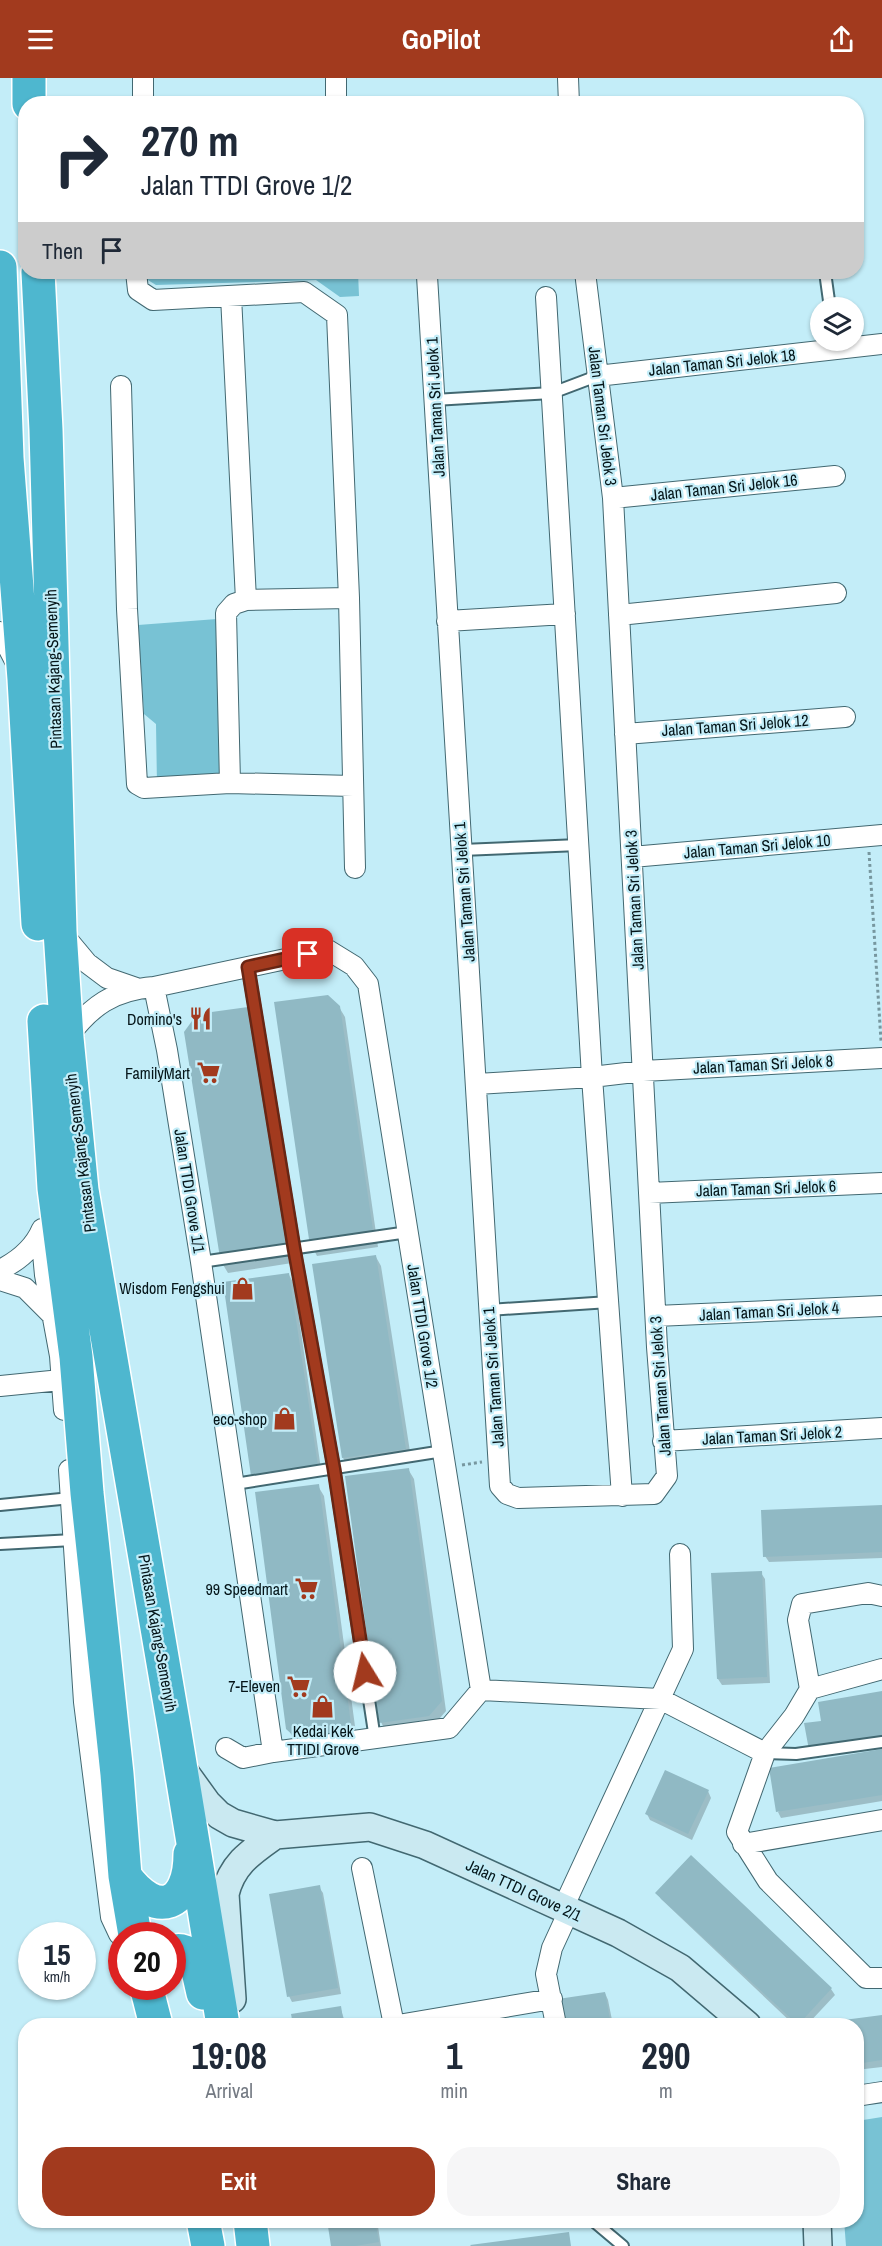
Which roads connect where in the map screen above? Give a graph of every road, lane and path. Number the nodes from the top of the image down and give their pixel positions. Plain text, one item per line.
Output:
1 (29, 78) edge
2 (142, 78) edge
3 (336, 78) edge
4 (568, 78) edge
5 (29, 96) edge
6 (143, 96) edge
7 (336, 96) edge
8 (569, 96) edge
9 (0, 267) edge
10 (38, 279) edge
11 (137, 279) edge
12 (427, 279) edge
13 (586, 279) edge
14 (826, 279) edge
15 (231, 296) junction
16 (546, 297) dead end
17 (828, 297) edge
18 (864, 344) edge
19 (882, 344) edge
20 (810, 348) edge
21 (597, 376) junction
22 (121, 386) dead end
23 (552, 393) junction
24 (434, 400) junction
25 (3, 469) edge
26 (835, 476) dead end
27 (613, 498) junction
28 (836, 593) dead end
29 (349, 598) junction
30 (246, 600) junction
31 (565, 614) junction
32 (619, 615) junction
33 (447, 621) junction
34 (0, 632) edge
35 (24, 679) junction
36 (845, 717) dead end
37 (625, 734) junction
38 (230, 783) junction
39 (353, 786) junction
40 (875, 836) edge
41 (579, 845) junction
42 (462, 850) junction
43 (632, 856) junction
44 (355, 868) dead end
45 (60, 931) junction
46 (248, 967) junction
47 (145, 988) junction
48 (67, 1038) junction
49 (881, 1046) edge
50 (882, 1058) edge
51 (643, 1071) junction
52 (591, 1077) junction
53 (477, 1084) junction
54 (882, 1183) edge
55 (54, 1188) junction
56 (649, 1193) junction
57 (41, 1232) junction
58 (408, 1232) junction
59 (294, 1248) junction
60 (201, 1262) junction
61 (0, 1270) edge
62 (0, 1280) edge
63 (609, 1302) junction
64 (882, 1306) edge
65 (489, 1310) junction
66 (656, 1316) junction
67 (54, 1317) junction
68 (61, 1380) junction
69 (0, 1386) edge
70 (882, 1428) edge
71 (663, 1441) junction
72 (444, 1460) junction
73 (499, 1460) junction
74 (334, 1469) junction
75 (235, 1484) junction
76 (622, 1496) junction
77 (71, 1498) junction
78 (518, 1498) joint
79 (0, 1505) edge
80 (74, 1540) junction
81 (0, 1544) edge
82 (680, 1554) dead end
83 (878, 1594) edge
84 (882, 1669) edge
85 (810, 1689) junction
86 (482, 1690) junction
87 (660, 1700) junction
88 (375, 1739) junction
89 (882, 1742) edge
90 (225, 1749) dead end
91 (273, 1752) junction
92 (765, 1753) junction
93 (181, 1767) junction
94 (882, 1820) edge
95 (190, 1822) junction
96 (275, 1835) junction
97 (743, 1844) junction
98 (362, 1868) dead end
99 (125, 1876) junction
100 (566, 1910) junction
101 (113, 1922) edge
102 (133, 1922) edge
103 (186, 1952) edge
104 (882, 1978) edge
105 (552, 1999) junction
106 (150, 2000) edge
107 (154, 2018) edge
108 (207, 2018) edge
109 (222, 2018) edge
110 (234, 2018) edge
111 (394, 2018) edge
112 (438, 2018) edge
113 (555, 2018) edge
114 (739, 2018) edge
115 (882, 2092) edge
116 (864, 2095) edge
117 (205, 2228) edge
118 (251, 2228) edge
119 (602, 2228) edge
120 (817, 2228) edge
121 (208, 2246) edge
122 (253, 2246) edge
123 (623, 2246) edge
124 (818, 2246) edge

1 - 5 highway
2 - 6 street
3 - 7 street
4 - 8 street
9 - 25 highway, Pintasan Kajang-Semenyih
10 - 45 highway, Pintasan Kajang-Semenyih
11 - 15 street
12 - 24 street, Jalan Taman Sri Jelok 1
13 - 21 street, Jalan Taman Sri Jelok 3
14 - 17 lane
15 - 29 street
15 - 30 street
16 - 23 street
18 - 19 street, Jalan Taman Sri Jelok 18
20 - 21 street, Jalan Taman Sri Jelok 18
21 - 23 lane
21 - 27 street, Jalan Taman Sri Jelok 3
22 - 38 street
23 - 24 lane
23 - 31 street
24 - 33 street, Jalan Taman Sri Jelok 1
25 - 35 highway, Pintasan Kajang-Semenyih
26 - 27 street, Jalan Taman Sri Jelok 16
27 - 32 street, Jalan Taman Sri Jelok 3
28 - 32 street
29 - 30 street
29 - 39 street
30 - 38 street
31 - 33 street
31 - 41 street
32 - 37 street, Jalan Taman Sri Jelok 3
33 - 42 street, Jalan Taman Sri Jelok 1
34 - 35 street
35 - 55 highway, Pintasan Kajang-Semenyih
36 - 37 street, Jalan Taman Sri Jelok 12
37 - 43 street, Jalan Taman Sri Jelok 3
38 - 39 street
39 - 44 street
40 - 43 street, Jalan Taman Sri Jelok 10
40 - 49 path
41 - 42 lane
41 - 52 street
42 - 53 street, Jalan Taman Sri Jelok 1
43 - 51 street, Jalan Taman Sri Jelok 3
45 - 47 street
45 - 48 highway, Pintasan Kajang-Semenyih
46 - 47 street, Jalan TTDI Grove 1/2
46 - 58 street, Jalan TTDI Grove 1/2
46 - 59 lane
47 - 48 street, Jalan TTDI Grove 1/2
47 - 60 street, Jalan TTDI Grove 1/1
48 - 93 highway, Pintasan Kajang-Semenyih
50 - 51 street, Jalan Taman Sri Jelok 8
51 - 52 street, Jalan Taman Sri Jelok 8
51 - 56 street, Jalan Taman Sri Jelok 3
52 - 53 street, Jalan Taman Sri Jelok 8
52 - 63 street
53 - 65 street, Jalan Taman Sri Jelok 1
54 - 56 street, Jalan Taman Sri Jelok 6
55 - 57 street
55 - 99 highway, Pintasan Kajang-Semenyih
56 - 66 street, Jalan Taman Sri Jelok 3
57 - 61 street
57 - 67 street
58 - 59 lane
58 - 72 street, Jalan TTDI Grove 1/2
59 - 60 lane
59 - 74 lane
60 - 75 street, Jalan TTDI Grove 1/1
62 - 67 street
63 - 65 lane
63 - 76 street
64 - 66 street, Jalan Taman Sri Jelok 4
65 - 73 street, Jalan Taman Sri Jelok 1
66 - 71 street, Jalan Taman Sri Jelok 3
67 - 68 street
68 - 69 street
68 - 77 street
70 - 71 street, Jalan Taman Sri Jelok 2
71 - 76 street, Jalan Taman Sri Jelok 3
72 - 73 path
72 - 74 lane
72 - 86 street, Jalan TTDI Grove 1/2
73 - 78 street, Jalan Taman Sri Jelok 1
74 - 75 lane
74 - 88 lane
75 - 91 street, Jalan TTDI Grove 1/1
76 - 78 street, Jalan Taman Sri Jelok 3
77 - 79 lane
77 - 80 street
80 - 81 lane
80 - 101 street
82 - 87 street
83 - 85 street
84 - 85 street
85 - 92 street
86 - 87 street
86 - 88 street
87 - 92 street
87 - 100 street
88 - 91 street
89 - 92 lane
90 - 91 street
92 - 97 street
93 - 95 highway, Pintasan Kajang-Semenyih
93 - 96 street, Jalan TTDI Grove 2/1
94 - 97 street
95 - 99 highway
95 - 109 highway, Pintasan Kajang-Semenyih
96 - 100 street, Jalan TTDI Grove 2/1
96 - 110 street
97 - 104 street
98 - 111 street
99 - 102 highway, Pintasan Kajang-Semenyih
100 - 105 street
100 - 114 street, Jalan TTDI Grove 2/1
103 - 108 highway
105 - 112 street
105 - 113 street
106 - 107 highway
115 - 116 street
117 - 121 highway
118 - 122 highway
119 - 123 lane
120 - 124 street

